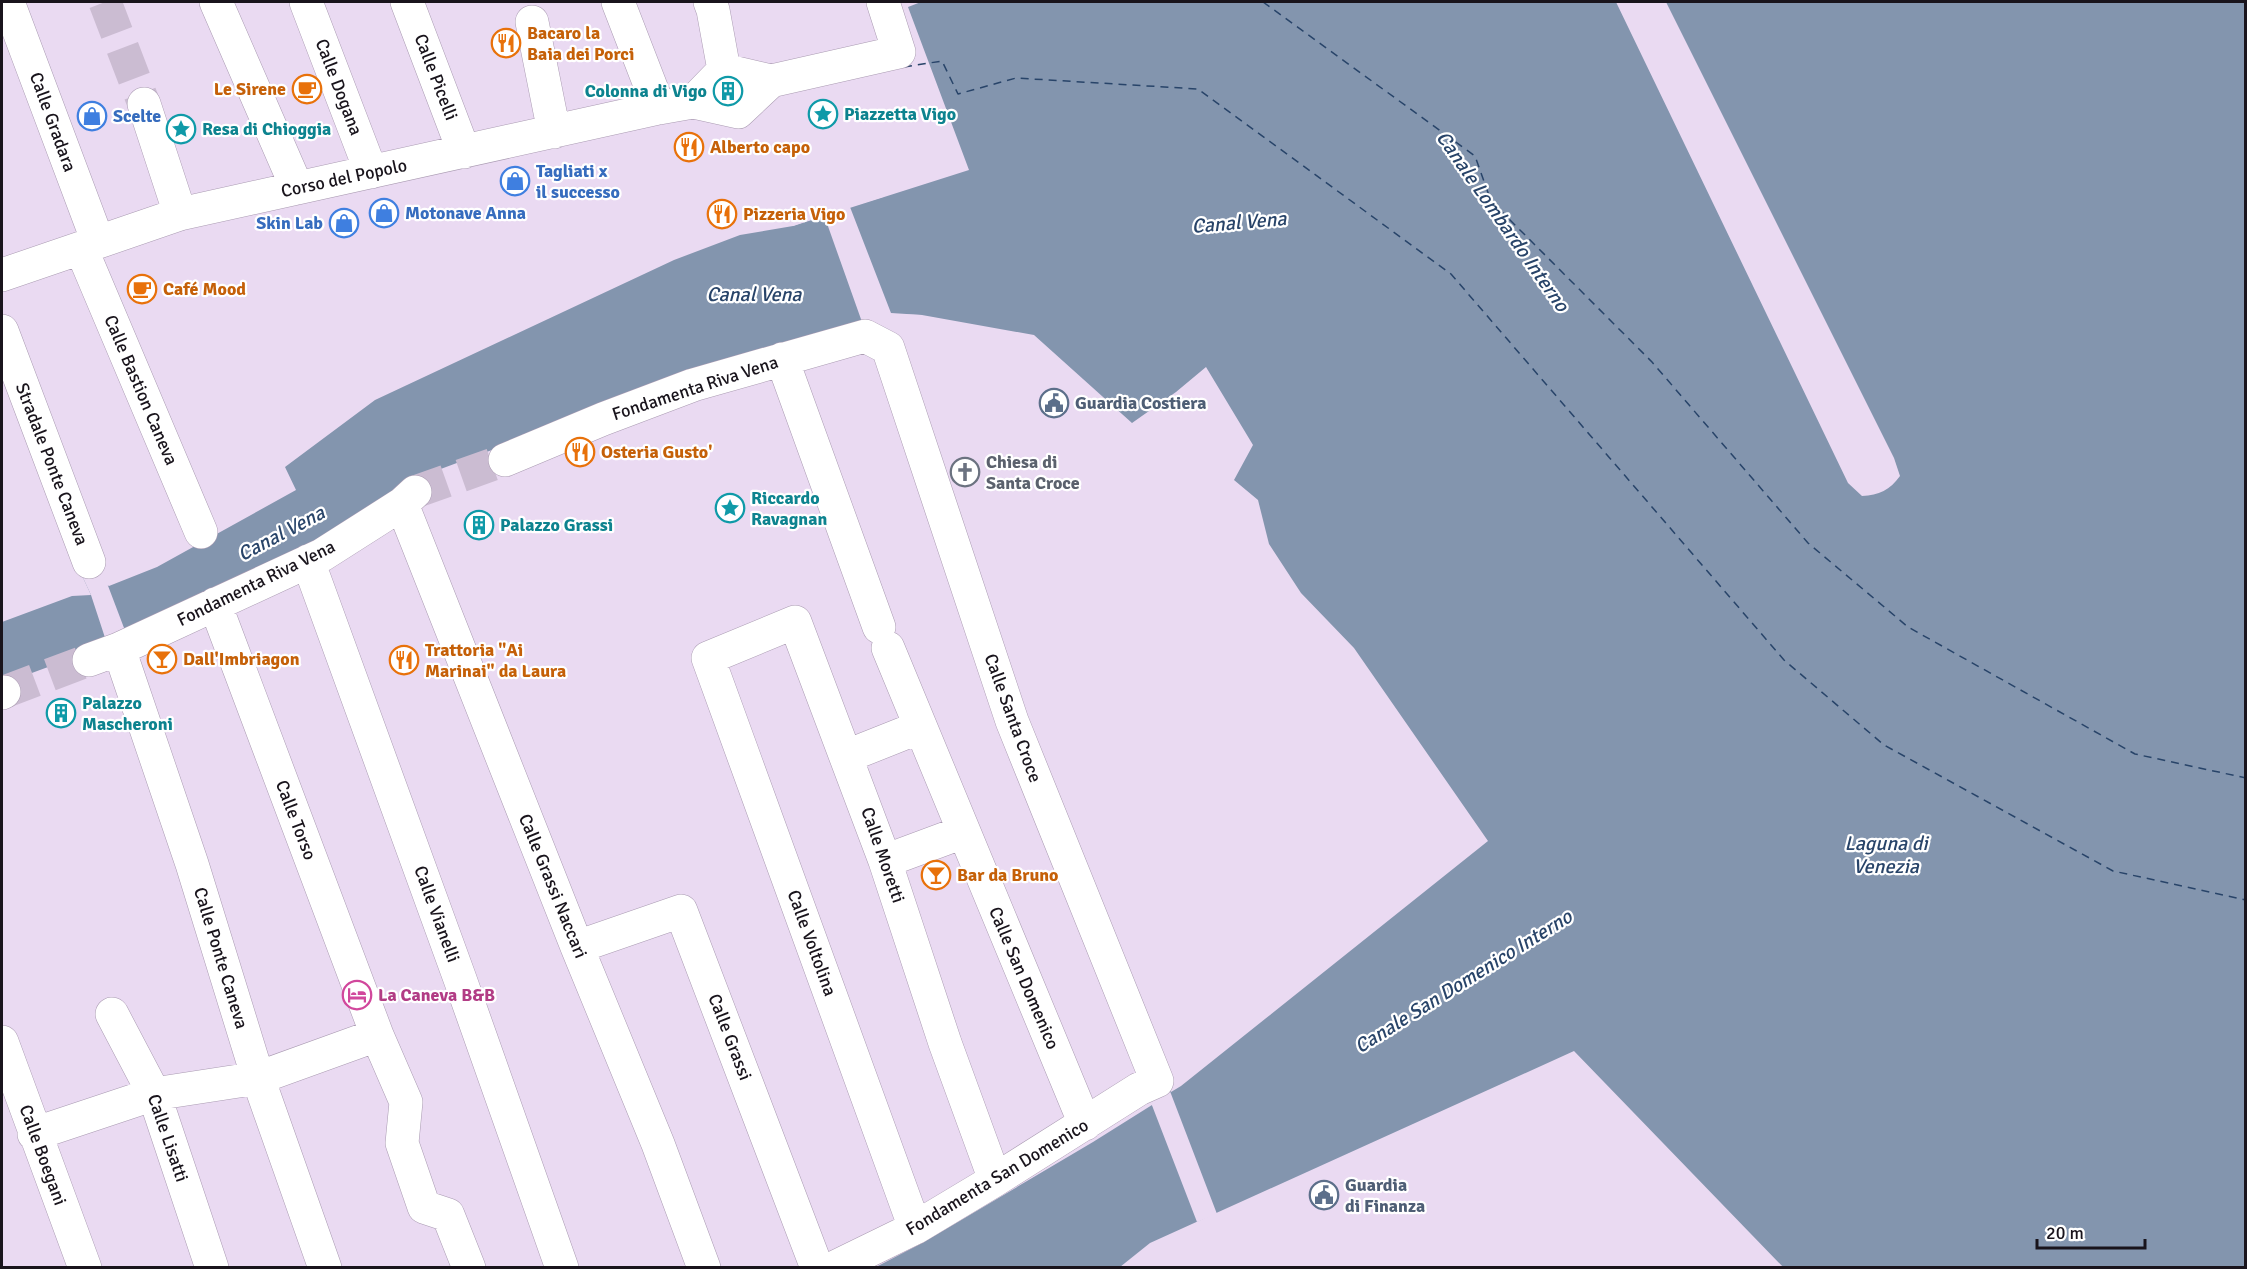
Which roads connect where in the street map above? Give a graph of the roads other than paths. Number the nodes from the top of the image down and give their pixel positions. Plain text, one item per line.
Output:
1 (8, 2) edge
2 (216, 2) edge
3 (306, 2) edge
4 (407, 2) edge
5 (618, 2) edge
6 (710, 2) edge
7 (883, 2) edge
8 (532, 22) dead end
9 (724, 70) junction
10 (771, 81) junction
11 (693, 102) junction
12 (144, 104) tunnel mouth
13 (659, 108) junction
14 (554, 132) junction
15 (464, 152) junction
16 (371, 172) junction
17 (297, 188) junction
18 (180, 214) junction
19 (89, 245) junction
20 (2, 275) edge
21 (2, 331) edge
22 (888, 348) joint
23 (782, 359) junction
24 (505, 460) tunnel mouth
25 (408, 498) joint
26 (201, 532) dead end
27 (308, 561) junction
28 (89, 562) dead end
29 (215, 604) junction
30 (119, 649) junction
31 (708, 658) joint
32 (89, 660) tunnel mouth
33 (920, 727) junction
34 (847, 756) junction
35 (963, 832) junction
36 (885, 861) junction
37 (577, 946) junction
38 (112, 1014) dead end
39 (377, 1035) junction
40 (2, 1042) edge
41 (258, 1078) junction
42 (1157, 1081) joint
43 (154, 1094) junction
44 (1085, 1124) junction
45 (34, 1134) junction
46 (996, 1180) junction
47 (915, 1228) junction
48 (85, 1268) edge
49 (212, 1268) edge
50 (325, 1268) edge
51 (469, 1268) edge
52 (562, 1268) edge
53 (704, 1268) edge
54 (817, 1268) edge
55 (833, 1268) edge

1 - 19 street, Calle Gradara
2 - 17 street
3 - 16 street, Calle Dogana
4 - 15 street, Calle Picelli
5 - 13 street
6 - 9 street
7 - 10 street
8 - 14 street
9 - 10 street
9 - 11 street
10 - 11 street, Corso del Popolo
11 - 13 street, Corso del Popolo
12 - 18 street
13 - 14 street, Corso del Popolo
14 - 15 street, Corso del Popolo
15 - 16 street, Corso del Popolo
16 - 17 street, Corso del Popolo
17 - 18 street, Corso del Popolo
18 - 19 street, Corso del Popolo
19 - 20 street, Corso del Popolo
19 - 26 street, Calle Bastion Caneva
21 - 28 street, Stradale Ponte Caneva
22 - 23 street, Fondamenta Riva Vena
22 - 42 street, Calle Santa Croce
23 - 24 street, Fondamenta Riva Vena
23 - 33 street, Calle San Domenico
25 - 27 street, Fondamenta Riva Vena
25 - 37 street, Calle Grassi Naccari
27 - 29 street, Fondamenta Riva Vena
27 - 52 street, Calle Vianelli
29 - 30 street, Fondamenta Riva Vena
29 - 39 street, Calle Torso
30 - 32 street, Fondamenta Riva Vena
30 - 41 street, Calle Ponte Caneva
31 - 34 street, Calle Moretti
31 - 47 street, Calle Voltolina
33 - 34 street
33 - 35 street, Calle San Domenico
34 - 36 street, Calle Moretti
35 - 36 street
35 - 44 street, Calle San Domenico
36 - 46 street, Calle Moretti
37 - 53 street, Calle Grassi Naccari
37 - 54 street, Calle Grassi
38 - 43 street, Calle Lisatti
39 - 41 street
39 - 51 street, Calle Torso
40 - 45 street, Calle Boegani
41 - 43 street
41 - 50 street, Calle Ponte Caneva
42 - 44 street, Fondamenta San Domenico
43 - 45 street
43 - 49 street, Calle Lisatti
44 - 46 street, Fondamenta San Domenico
45 - 48 street, Calle Boegani
46 - 47 street, Fondamenta San Domenico
47 - 55 street, Fondamenta San Domenico

